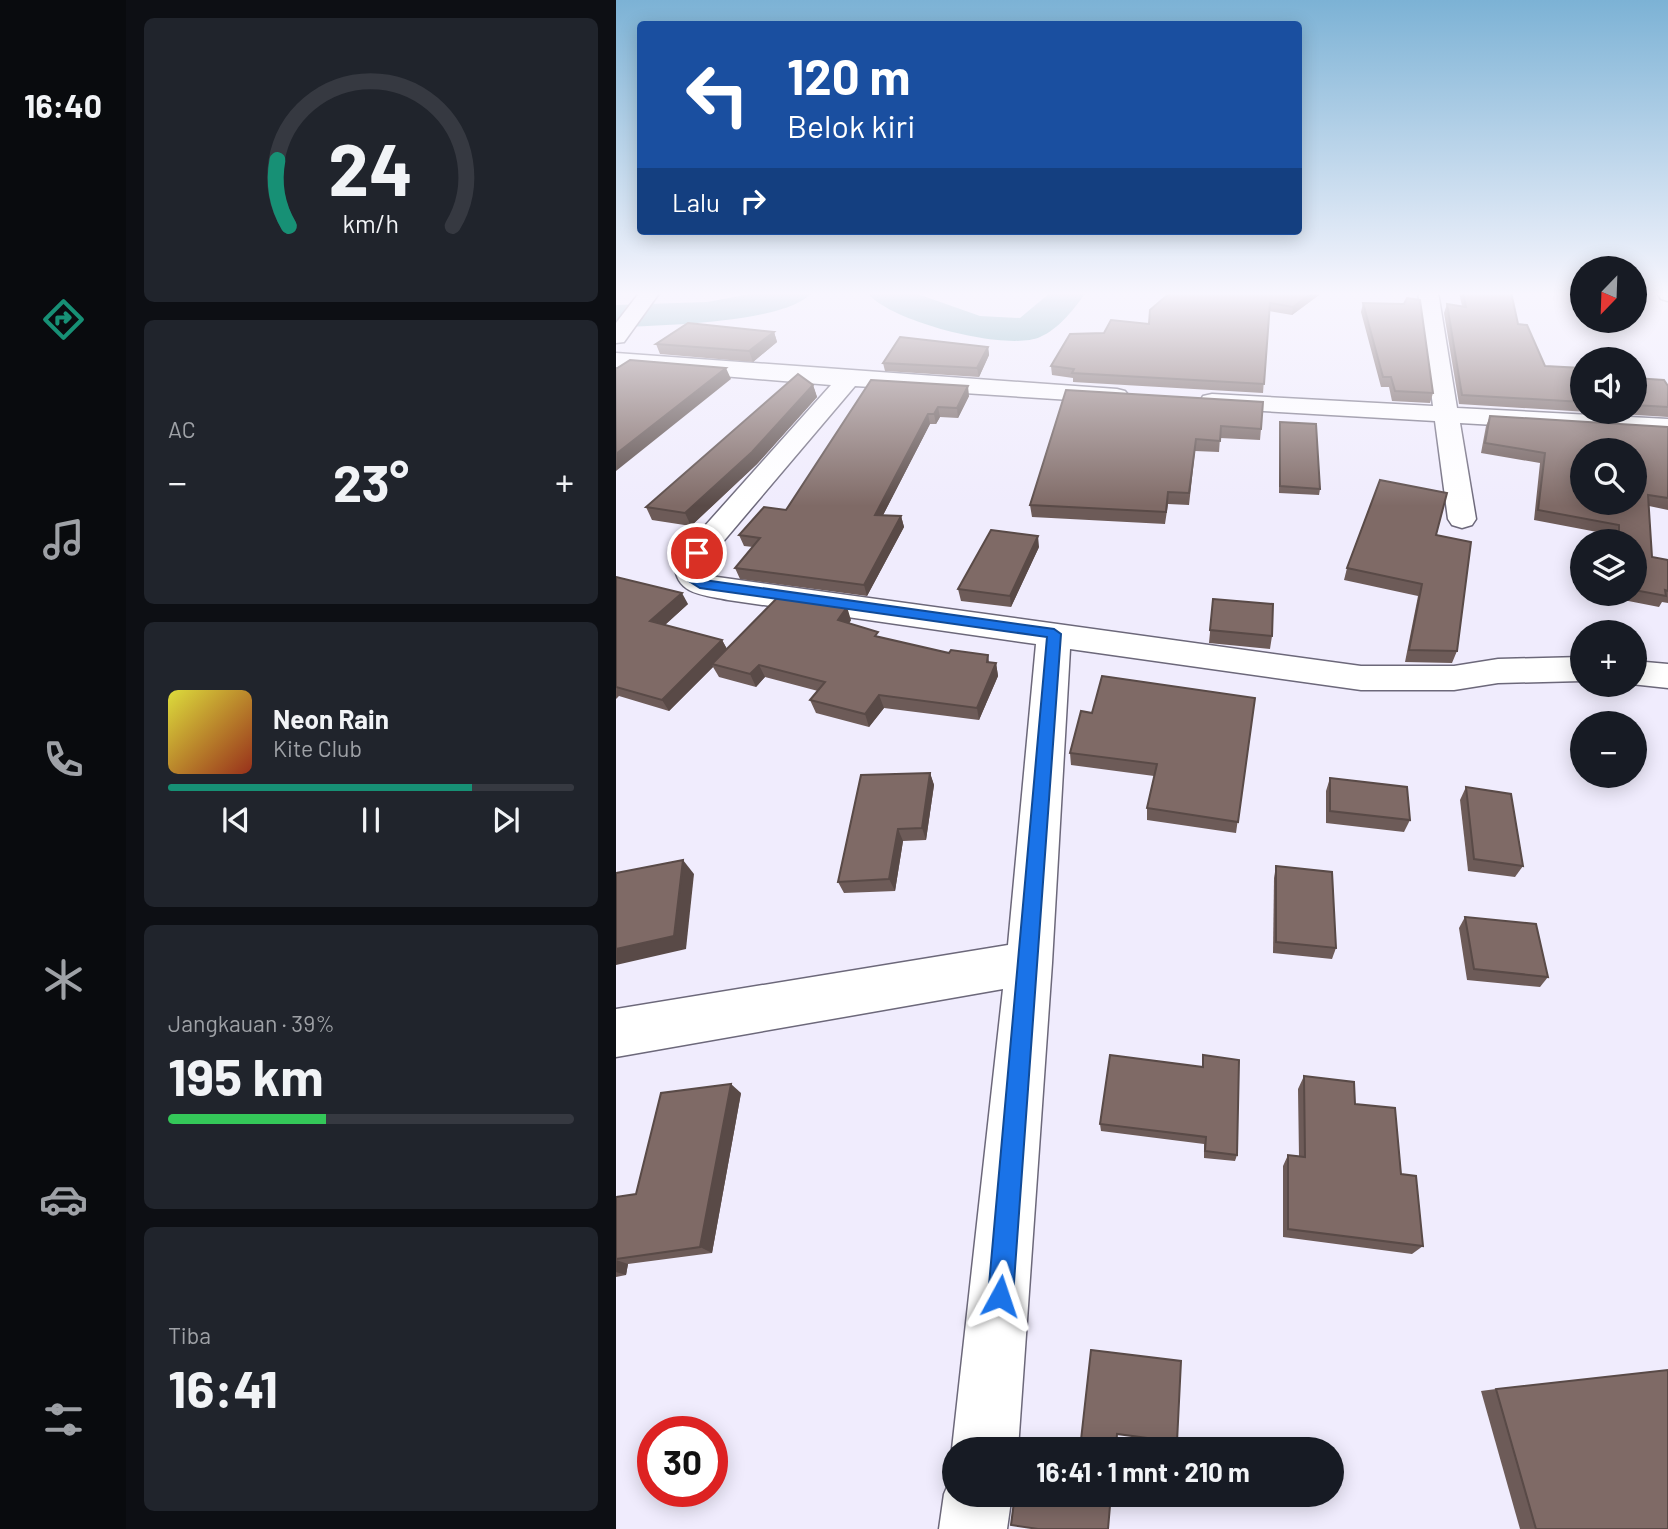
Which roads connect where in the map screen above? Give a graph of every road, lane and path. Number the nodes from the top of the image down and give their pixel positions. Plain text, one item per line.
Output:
1 (657, 363) edge
2 (1439, 363) edge
3 (849, 379) junction
4 (1140, 397) edge
5 (1194, 400) edge
6 (1447, 414) junction
7 (1668, 427) edge
8 (1462, 519) dead end
9 (1054, 634) junction
10 (1570, 669) edge
11 (1647, 674) edge
12 (1668, 676) edge
13 (1030, 963) junction
14 (616, 1033) edge
15 (986, 1437) edge
16 (976, 1507) edge
17 (973, 1529) edge

1 - 3 main road
2 - 6 main road
3 - 4 main road
3 - 9 main road
5 - 6 main road
6 - 7 main road
6 - 8 main road
9 - 10 main road
9 - 13 main road
11 - 12 main road
13 - 14 main road
13 - 15 main road
16 - 17 main road

